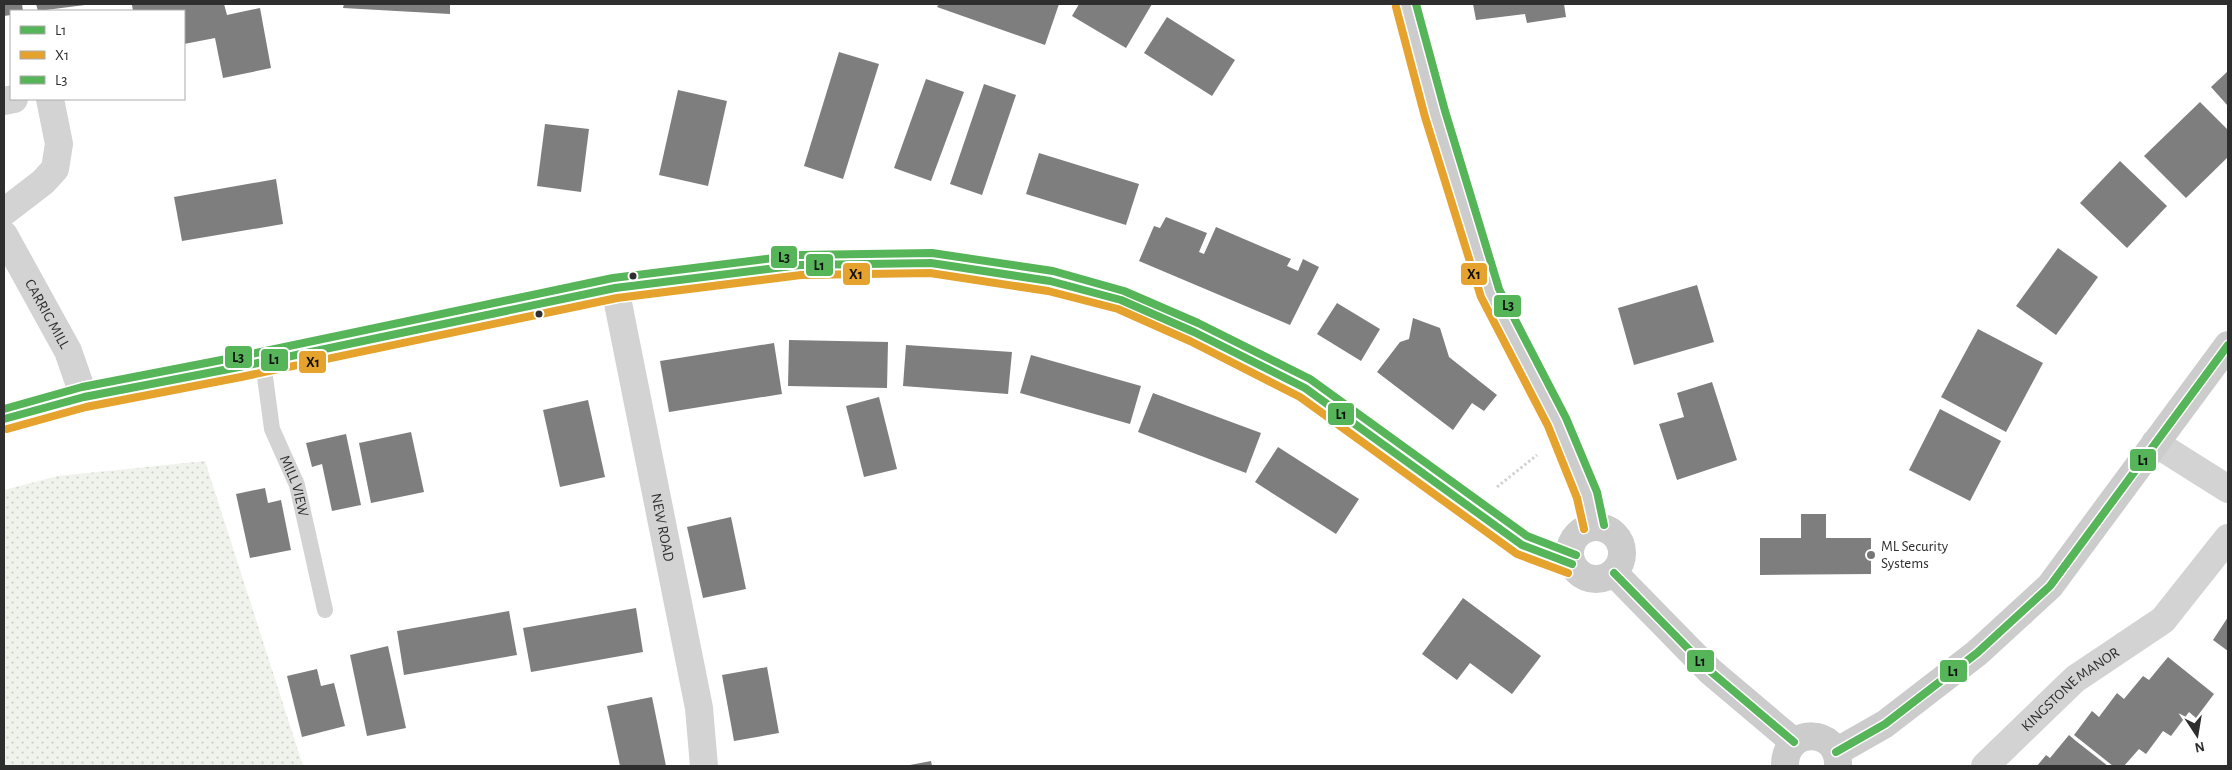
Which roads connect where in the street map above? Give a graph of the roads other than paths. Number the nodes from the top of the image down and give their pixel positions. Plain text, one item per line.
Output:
1 (1406, 4) edge
2 (50, 100) edge
3 (4, 212) edge
4 (4, 235) edge
5 (615, 288) junction
6 (2228, 345) edge
7 (263, 362) junction
8 (84, 397) junction
9 (4, 420) edge
10 (2155, 443) junction
11 (2228, 489) edge
12 (1594, 527) junction
13 (2228, 538) edge
14 (1572, 564) junction
15 (1614, 573) junction
16 (324, 610) dead end
17 (1790, 754) edge
18 (1837, 759) edge
19 (704, 766) edge
20 (1985, 766) edge

1 - 12 main road
2 - 3 street
4 - 8 street, CARRIG MILL
5 - 7 main road
5 - 14 main road
5 - 19 street, NEW ROAD
6 - 10 main road
7 - 8 main road
7 - 16 lane, MILL VIEW
8 - 9 main road
10 - 11 street
10 - 18 main road
12 - 14 main road
12 - 15 main road
13 - 20 street, KINGSTONE MANOR
14 - 15 main road
15 - 17 main road
17 - 18 main road

